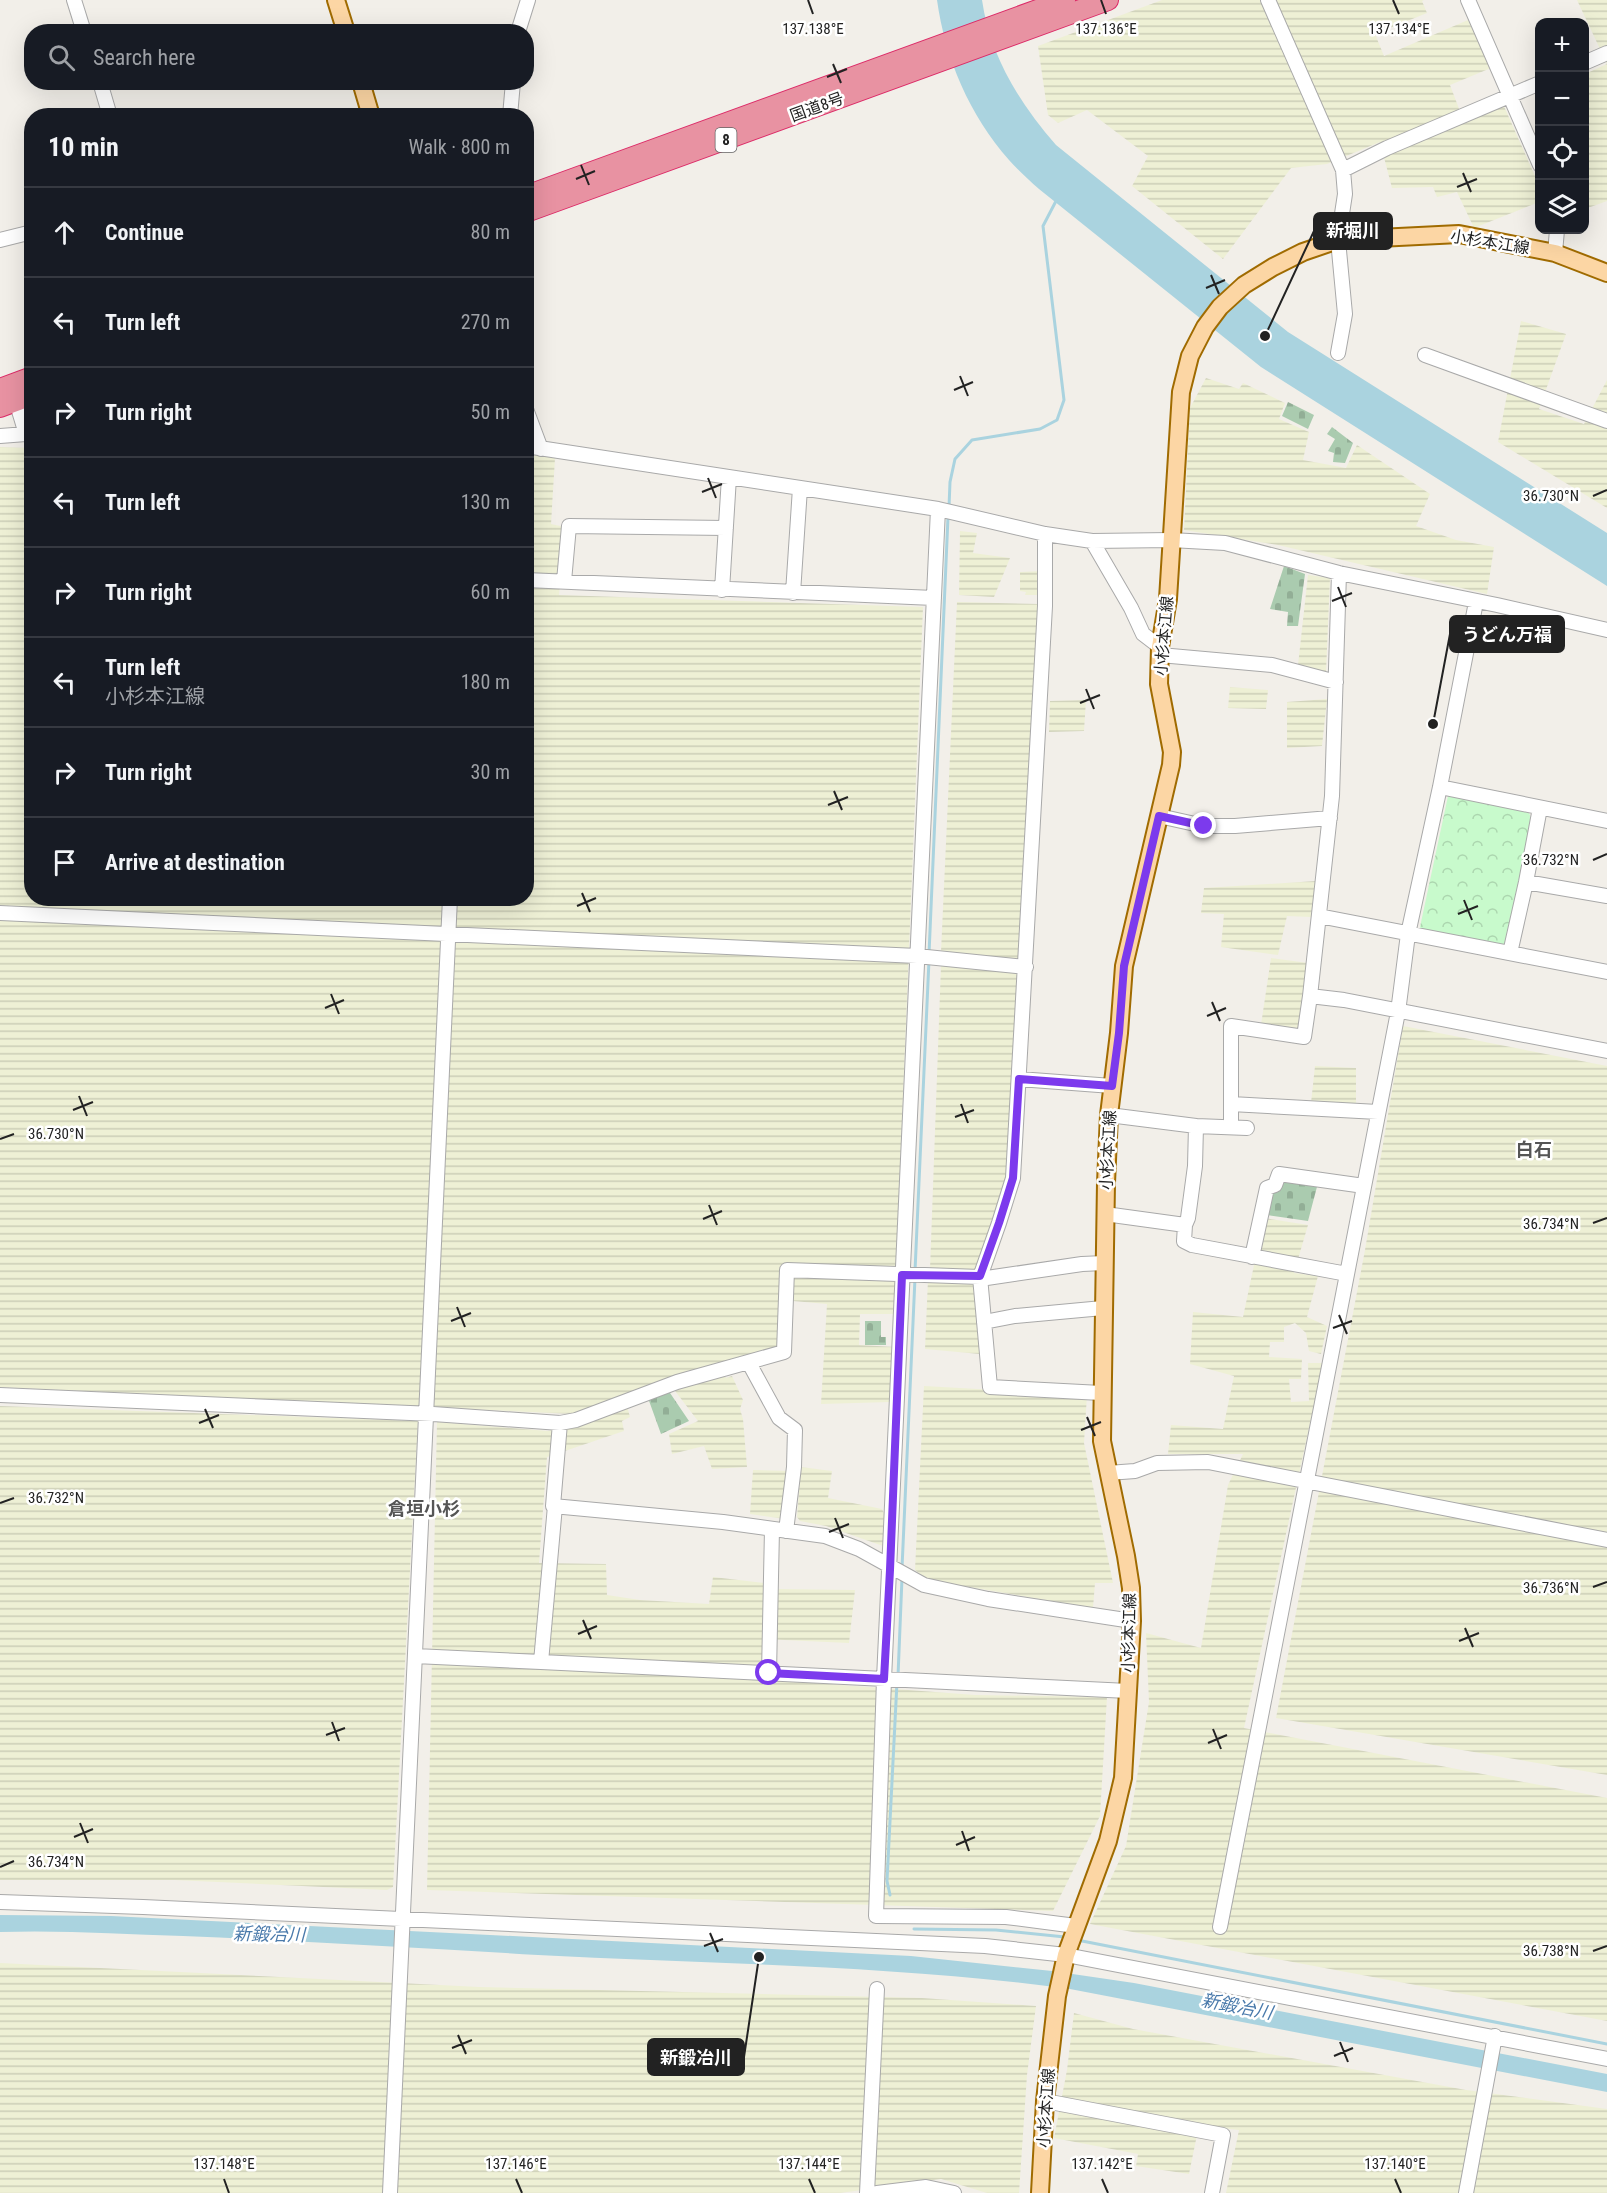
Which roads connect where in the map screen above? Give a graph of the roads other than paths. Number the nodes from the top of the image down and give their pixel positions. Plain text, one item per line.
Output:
1 (74, 0) edge
2 (336, 0) edge
3 (528, 0) edge
4 (1065, 0) edge
5 (1108, 0) edge
6 (1268, 0) edge
7 (1468, 0) edge
8 (1025, 22) junction
9 (82, 24) edge
10 (344, 24) edge
11 (520, 24) edge
12 (1607, 53) edge
13 (924, 60) junction
14 (1589, 61) edge
15 (1535, 85) edge
16 (102, 90) edge
17 (363, 90) edge
18 (512, 90) edge
19 (1511, 96) junction
20 (108, 108) edge
21 (369, 108) edge
22 (511, 108) edge
23 (1535, 155) edge
24 (1343, 170) junction
25 (534, 193) edge
26 (534, 209) edge
27 (24, 234) edge
28 (1557, 234) edge
29 (0, 240) edge
30 (1338, 240) junction
31 (1555, 253) junction
32 (1607, 273) edge
33 (1338, 353) dead end
34 (1425, 355) dead end
35 (24, 380) edge
36 (0, 389) edge
37 (16, 401) edge
38 (24, 421) edge
39 (1607, 421) edge
40 (534, 430) edge
41 (24, 434) edge
42 (0, 436) edge
43 (534, 448) edge
44 (541, 449) junction
45 (729, 477) junction
46 (800, 488) junction
47 (938, 509) junction
48 (726, 528) junction
49 (1046, 534) junction
50 (1170, 540) junction
51 (1092, 541) junction
52 (1339, 573) junction
53 (534, 580) edge
54 (564, 581) junction
55 (722, 590) junction
56 (793, 593) junction
57 (934, 598) junction
58 (1476, 602) junction
59 (1607, 630) edge
60 (1160, 651) junction
61 (1336, 682) junction
62 (1440, 787) junction
63 (1540, 808) junction
64 (1159, 816) junction
65 (1330, 818) junction
66 (1607, 821) edge
67 (1526, 882) junction
68 (1607, 896) edge
69 (450, 906) edge
70 (0, 913) edge
71 (1319, 916) junction
72 (448, 934) junction
73 (1408, 934) junction
74 (1510, 953) junction
75 (917, 956) junction
76 (1026, 967) junction
77 (1607, 972) edge
78 (1310, 996) junction
79 (1398, 1012) junction
80 (1607, 1051) edge
81 (1019, 1079) junction
82 (1112, 1086) junction
83 (1231, 1104) junction
84 (1378, 1112) junction
85 (1109, 1115) junction
86 (1197, 1126) junction
87 (1231, 1127) junction
88 (1247, 1128) dead end
89 (1364, 1186) junction
90 (1105, 1214) junction
91 (1185, 1225) junction
92 (1252, 1257) junction
93 (1104, 1263) junction
94 (1347, 1274) junction
95 (902, 1275) junction
96 (980, 1278) junction
97 (1103, 1308) junction
98 (984, 1322) junction
99 (749, 1363) junction
100 (1101, 1393) junction
101 (0, 1395) edge
102 (426, 1414) junction
103 (560, 1423) junction
104 (1108, 1473) junction
105 (1306, 1482) junction
106 (555, 1506) junction
107 (772, 1529) junction
108 (786, 1531) junction
109 (1607, 1540) edge
110 (890, 1567) junction
111 (1132, 1621) junction
112 (415, 1656) junction
113 (541, 1662) junction
114 (769, 1673) junction
115 (884, 1679) junction
116 (1128, 1691) junction
117 (0, 1902) edge
118 (403, 1922) junction
119 (1076, 1926) junction
120 (1220, 1927) dead end
121 (1066, 1955) junction
122 (877, 1989) dead end
123 (1494, 2041) junction
124 (1607, 2059) edge
125 (1045, 2101) junction
126 (390, 2193) edge
127 (867, 2193) edge
128 (877, 2193) edge
129 (954, 2193) edge
130 (1041, 2193) edge
131 (1212, 2193) edge
132 (1466, 2193) edge

1 - 9 street
2 - 10 main road
3 - 11 street
4 - 8 highway, 国道8号 / 8
5 - 8 highway, 国道8号 / 8
6 - 24 street
7 - 19 street
8 - 13 highway, 国道8号 / 8
12 - 14 street
13 - 25 highway, 国道8号 / 8
13 - 26 highway, 国道8号 / 8
15 - 19 street
16 - 20 street
17 - 21 main road
18 - 22 street
19 - 23 street
19 - 24 street
24 - 30 street
27 - 29 street
28 - 31 street
30 - 31 main road, 小杉本江線
30 - 33 street
30 - 50 main road, 小杉本江線
31 - 32 main road, 小杉本江線
34 - 39 street
35 - 36 highway
37 - 38 street
40 - 44 street
41 - 42 street
43 - 44 street
44 - 45 street
45 - 46 street
45 - 48 street
46 - 47 street
46 - 56 street
47 - 49 street
47 - 57 street
48 - 54 street
48 - 55 street
49 - 51 street
49 - 76 street
50 - 51 street
50 - 52 street
50 - 60 main road, 小杉本江線
51 - 60 street
52 - 58 street
52 - 61 street
53 - 54 street
54 - 55 street
55 - 56 street
56 - 57 street
57 - 75 street
58 - 59 street
58 - 62 street
60 - 61 street
60 - 64 main road, 小杉本江線
61 - 65 street
62 - 63 street
62 - 73 street
63 - 66 street
63 - 67 street
64 - 65 street
64 - 82 main road, 小杉本江線
65 - 71 street
67 - 68 street
67 - 74 street
69 - 72 street
70 - 72 street
71 - 73 street
71 - 78 street
72 - 75 street
72 - 102 street
73 - 74 street
73 - 79 street
74 - 77 street
75 - 76 street
75 - 95 street
76 - 81 street
78 - 79 street
78 - 83 street
79 - 80 street
79 - 84 street
81 - 82 street
81 - 96 street
82 - 85 main road, 小杉本江線
83 - 84 street
83 - 87 street
84 - 89 street
85 - 86 street
85 - 90 main road, 小杉本江線
86 - 87 street
86 - 91 street
87 - 88 street
89 - 92 street
89 - 94 street
90 - 91 street
90 - 93 main road, 小杉本江線
91 - 92 street
92 - 94 street
93 - 96 street
93 - 97 main road, 小杉本江線
94 - 105 street
95 - 96 street
95 - 99 street
95 - 110 street
96 - 98 street
97 - 98 street
97 - 100 main road, 小杉本江線
98 - 100 street
99 - 103 street
99 - 108 street
100 - 104 main road, 小杉本江線
101 - 102 street
102 - 103 street
102 - 112 street
103 - 106 street
104 - 105 street
104 - 111 main road, 小杉本江線
105 - 109 street
105 - 120 street
106 - 107 street
106 - 113 street
107 - 108 street
107 - 114 street
108 - 110 street
110 - 111 street
110 - 115 street
111 - 116 main road, 小杉本江線
112 - 113 street
112 - 118 street
113 - 114 street
114 - 115 street
115 - 116 street
115 - 119 street
116 - 119 main road, 小杉本江線
117 - 118 street
118 - 121 street
118 - 126 street
119 - 121 main road, 小杉本江線
121 - 123 street
121 - 125 main road, 小杉本江線
122 - 127 street
123 - 124 street
123 - 132 street
125 - 130 main road, 小杉本江線
125 - 131 street
128 - 129 street

